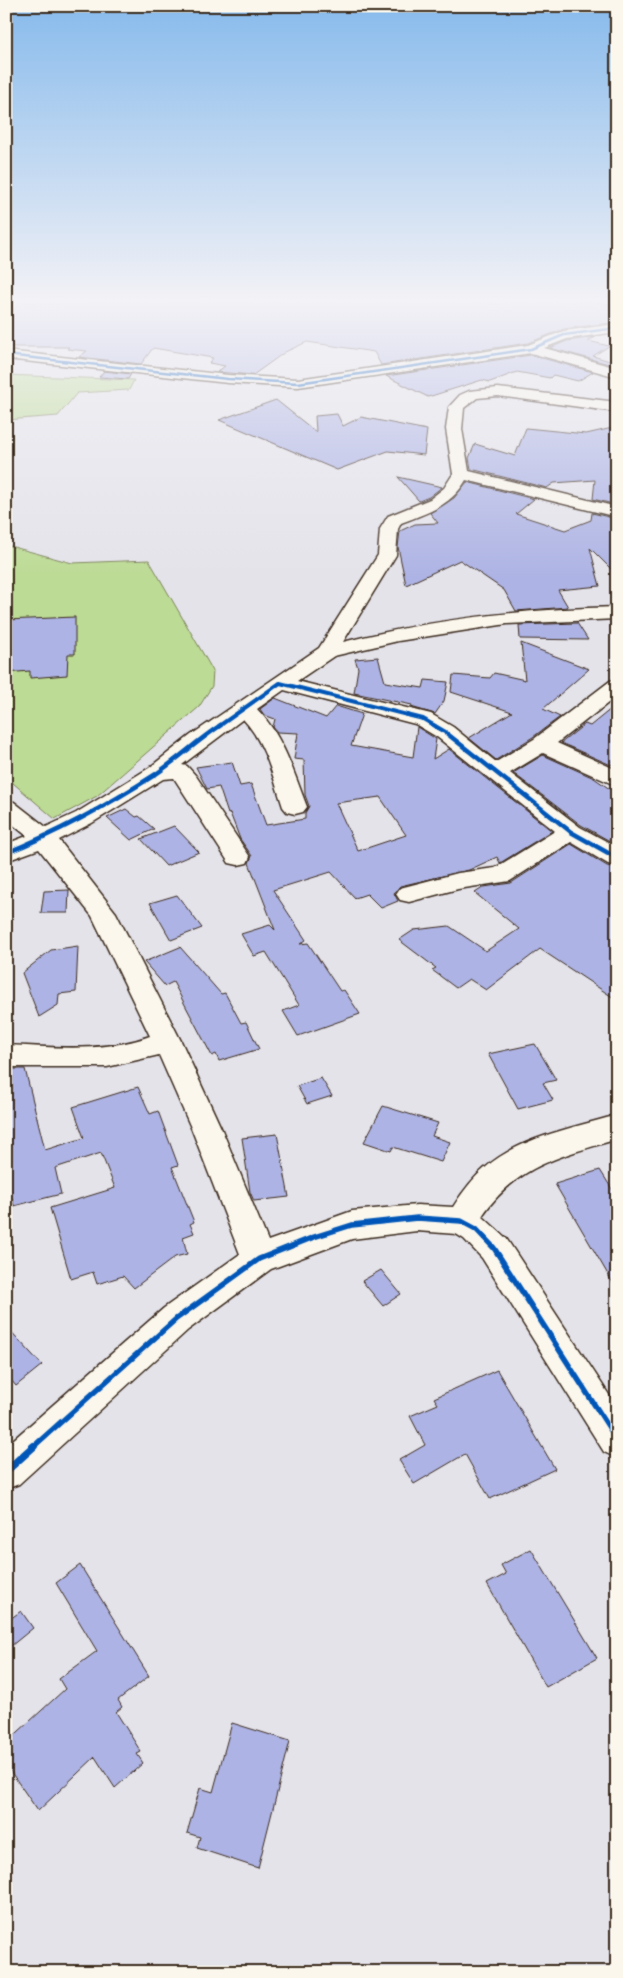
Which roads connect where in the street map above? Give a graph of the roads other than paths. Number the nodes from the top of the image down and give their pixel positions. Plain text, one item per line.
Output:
1 (482, 393) edge
2 (508, 393) edge
3 (617, 407) edge
4 (461, 474) junction
5 (617, 512) edge
6 (617, 612) edge
7 (327, 652) junction
8 (280, 683) junction
9 (617, 686) edge
10 (244, 708) junction
11 (542, 744) junction
12 (496, 772) junction
13 (157, 773) junction
14 (617, 779) edge
15 (6, 807) edge
16 (295, 807) dead end
17 (572, 832) junction
18 (44, 838) junction
19 (6, 853) edge
20 (238, 857) dead end
21 (617, 858) edge
22 (409, 894) dead end
23 (167, 1041) junction
24 (6, 1056) edge
25 (617, 1127) edge
26 (461, 1221) junction
27 (258, 1259) junction
28 (617, 1440) edge
29 (6, 1471) edge

1 - 4 street
2 - 3 street
4 - 5 street
4 - 7 street
6 - 7 street
7 - 8 street
8 - 10 street
8 - 12 street
9 - 11 street
10 - 13 street
10 - 16 street
11 - 12 street
11 - 14 street
12 - 17 street
13 - 18 street
13 - 20 street
15 - 18 street
17 - 21 street
17 - 22 street
18 - 19 street
18 - 23 street
23 - 24 street
23 - 27 street
25 - 26 street
26 - 27 street
26 - 28 street
27 - 29 street

